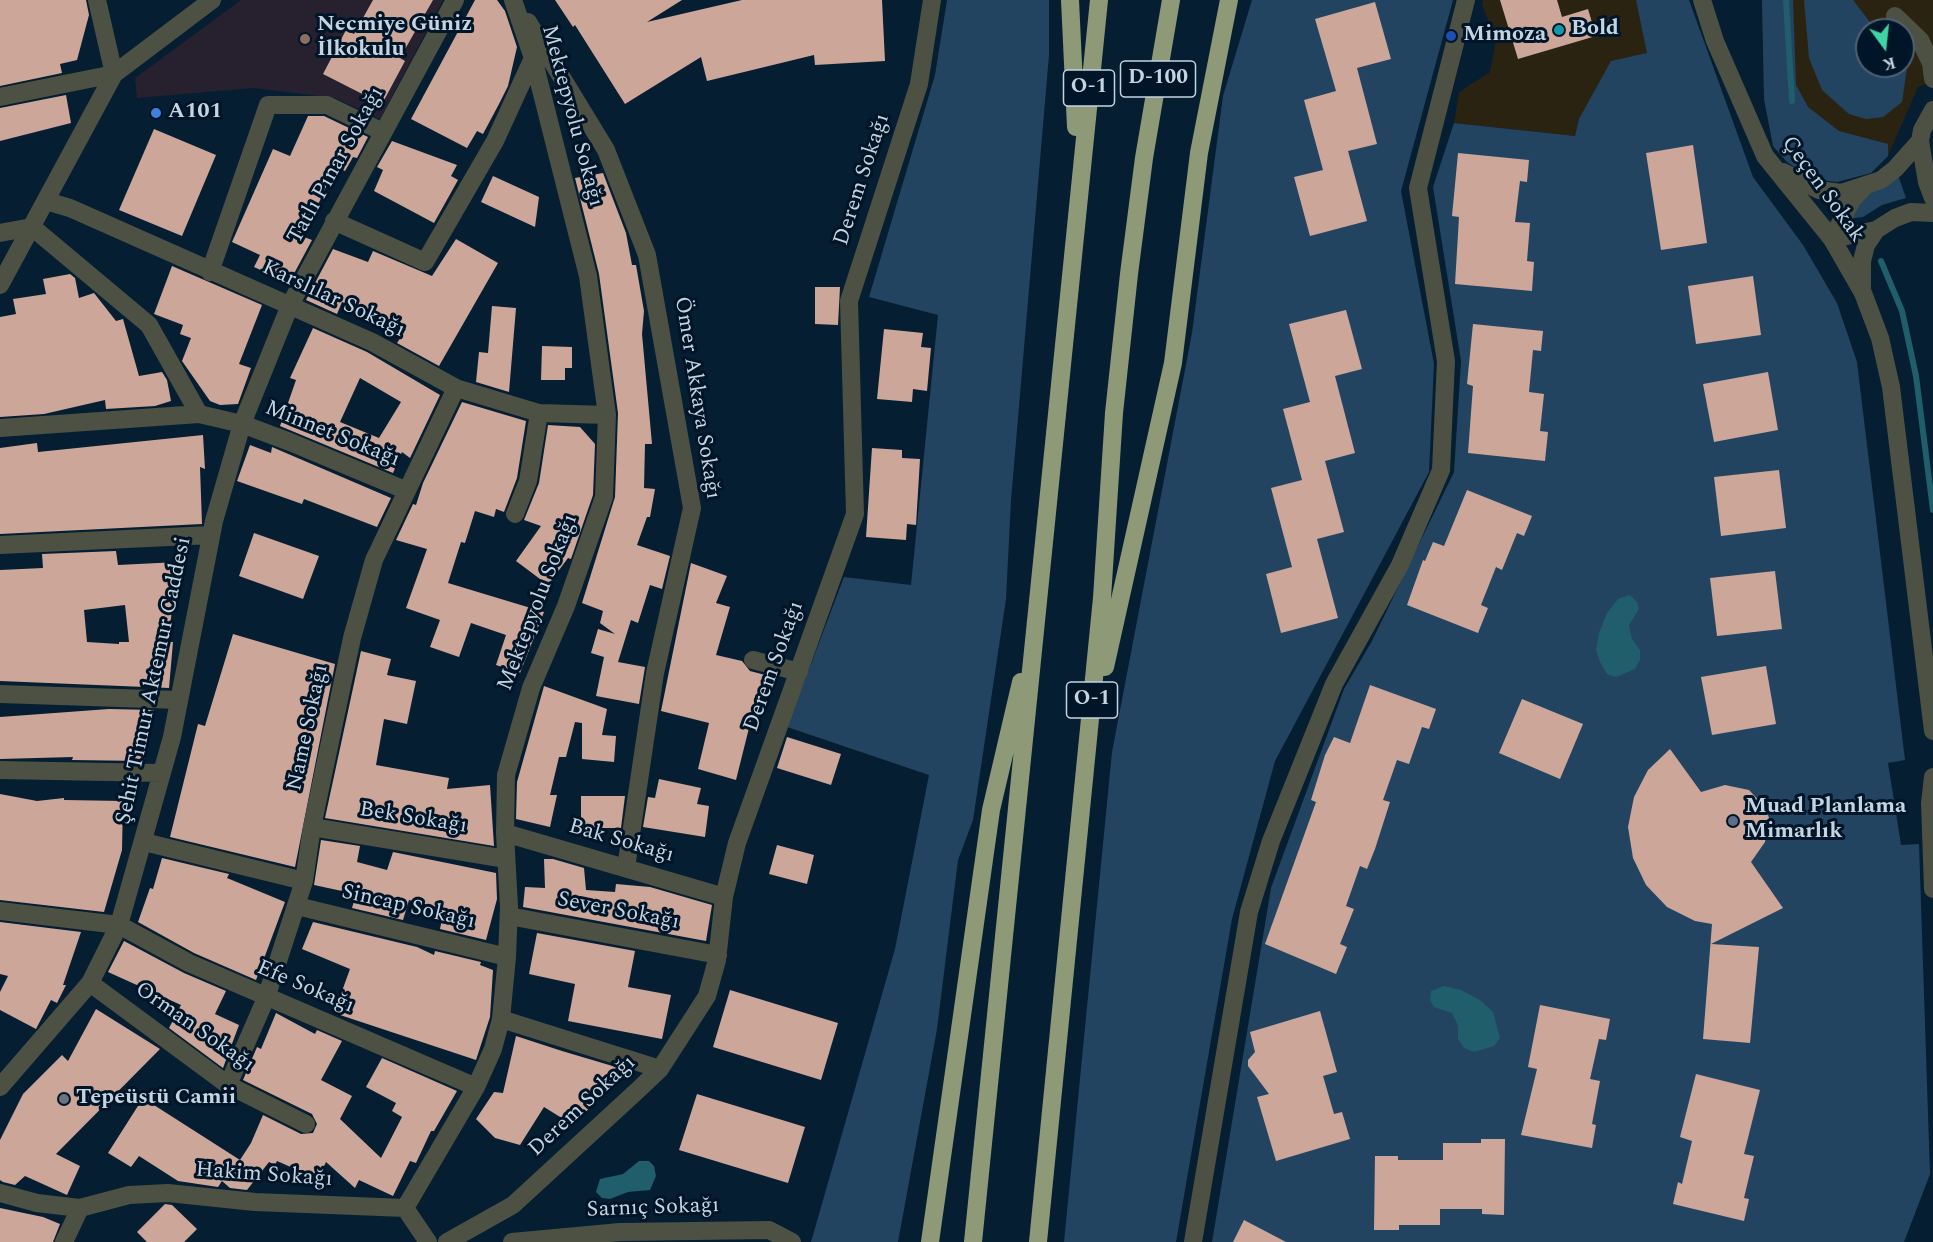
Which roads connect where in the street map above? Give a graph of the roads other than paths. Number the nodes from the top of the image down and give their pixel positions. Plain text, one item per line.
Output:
1 (97, 0) edge
2 (212, 0) edge
3 (455, 0) edge
4 (514, 0) edge
5 (932, 0) edge
6 (1070, 0) edge
7 (1099, 0) edge
8 (1159, 0) edge
9 (1172, 0) edge
10 (1229, 0) edge
11 (1466, 0) edge
12 (1702, 0) edge
13 (1933, 32) edge
14 (533, 58) junction
15 (114, 74) junction
16 (1933, 79) edge
17 (1933, 97) edge
18 (0, 98) edge
19 (1930, 113) edge
20 (383, 132) junction
21 (1920, 141) junction
22 (1765, 156) junction
23 (1144, 158) junction
24 (1079, 176) junction
25 (1865, 186) junction
26 (1933, 198) edge
27 (46, 201) junction
28 (1933, 213) edge
29 (334, 221) junction
30 (32, 227) junction
31 (1876, 230) junction
32 (0, 233) edge
33 (1832, 239) junction
34 (210, 272) junction
35 (0, 285) edge
36 (1863, 293) junction
37 (290, 305) junction
38 (456, 388) junction
39 (539, 413) junction
40 (200, 414) junction
41 (607, 415) junction
42 (242, 424) junction
43 (0, 429) edge
44 (405, 490) junction
45 (515, 514) dead end
46 (211, 535) junction
47 (0, 545) edge
48 (1037, 612) junction
49 (753, 660) dead end
50 (799, 672) junction
51 (0, 694) edge
52 (179, 700) junction
53 (1933, 731) edge
54 (1087, 748) junction
55 (0, 770) edge
56 (162, 773) junction
57 (1933, 777) edge
58 (312, 827) junction
59 (505, 832) junction
60 (144, 842) junction
61 (506, 859) junction
62 (626, 868) junction
63 (304, 880) junction
64 (1933, 889) edge
65 (724, 897) junction
66 (297, 906) junction
67 (0, 911) edge
68 (509, 916) junction
69 (119, 925) junction
70 (718, 955) junction
71 (507, 957) junction
72 (90, 983) junction
73 (266, 998) junction
74 (501, 1019) junction
75 (660, 1069) junction
76 (1, 1083) edge
77 (228, 1085) junction
78 (476, 1087) junction
79 (306, 1124) dead end
80 (939, 1176) junction
81 (0, 1193) edge
82 (80, 1208) junction
83 (405, 1208) junction
84 (64, 1242) edge
85 (428, 1242) edge
86 (447, 1242) edge
87 (512, 1242) edge
88 (792, 1242) edge
89 (924, 1242) edge
90 (930, 1242) edge
91 (973, 1242) edge
92 (1038, 1242) edge
93 (1193, 1242) edge

1 - 15 street
2 - 15 street
3 - 20 street, Tatlı Pınar Sokağı
4 - 14 street, Mektepyolu Sokağı
4 - 62 street, Ömer Akkaya Sokağı
5 - 50 street, Derem Sokağı
6 - 24 highway
7 - 24 highway, O-1
8 - 23 highway, O-1
9 - 23 highway, D-100
10 - 54 highway
11 - 93 street
12 - 22 street, Çeçen Sokak
13 - 16 street
14 - 29 street
14 - 41 street, Mektepyolu Sokağı
15 - 18 street
15 - 27 street
17 - 19 street
19 - 21 street
20 - 29 street, Tatlı Pınar Sokağı
20 - 34 street
21 - 25 street
21 - 26 street
22 - 25 street
22 - 33 street, Çeçen Sokak
23 - 54 highway, O-1
24 - 48 highway, O-1
25 - 33 street
27 - 30 street
27 - 34 street, Karslılar Sokağı
28 - 31 street
29 - 37 street, Tatlı Pınar Sokağı
30 - 32 street
30 - 35 street
30 - 40 street
31 - 33 street
31 - 36 street
33 - 36 street, Çeçen Sokak
34 - 37 street, Karslılar Sokağı
36 - 53 street, Çeçen Sokak
37 - 38 street, Karslılar Sokağı
37 - 42 street, Tatlı Pınar Sokağı
38 - 39 street, Karslılar Sokağı
38 - 44 street, Name Sokağı
39 - 41 street, Karslılar Sokağı
39 - 45 street
40 - 42 street, Minnet Sokağı
40 - 43 street, Minnet Sokağı
41 - 59 street, Mektepyolu Sokağı
42 - 44 street, Minnet Sokağı
42 - 46 street, Şehit Timur Aktemur Caddesi
44 - 58 street, Name Sokağı
46 - 47 street
46 - 52 street, Şehit Timur Aktemur Caddesi
48 - 80 highway
48 - 91 highway, O-1
49 - 50 street
50 - 65 street, Derem Sokağı
51 - 52 street
52 - 56 street, Şehit Timur Aktemur Caddesi
54 - 92 highway, O-1
55 - 56 street
56 - 60 street, Şehit Timur Aktemur Caddesi
57 - 64 street
58 - 61 street, Bek Sokağı
58 - 63 street, Name Sokağı
59 - 61 street, Mektepyolu Sokağı
59 - 62 street, Bak Sokağı
60 - 63 street
60 - 69 street, Şehit Timur Aktemur Caddesi
61 - 68 street, Mektepyolu Sokağı
62 - 65 street, Bak Sokağı
63 - 66 street, Name Sokağı
65 - 70 street, Derem Sokağı
66 - 71 street, Sincap Sokağı
66 - 73 street, Name Sokağı
67 - 69 street
68 - 70 street, Sever Sokağı
68 - 71 street, Mektepyolu Sokağı
69 - 72 street, Şehit Timur Aktemur Caddesi
69 - 73 street, Efe Sokağı
70 - 75 street, Derem Sokağı
71 - 74 street, Mektepyolu Sokağı
72 - 76 street, Şehit Timur Aktemur Caddesi
72 - 77 street, Orman Sokağı
73 - 77 street, Name Sokağı
73 - 78 street, Efe Sokağı
74 - 75 street
74 - 78 street, Mektepyolu Sokağı
75 - 86 street, Derem Sokağı
77 - 79 street, Orman Sokağı
78 - 83 street, Mektepyolu Sokağı
80 - 89 highway
80 - 90 highway
81 - 82 street, Hakim Sokağı
82 - 83 street, Hakim Sokağı
82 - 84 street
83 - 85 street
87 - 88 street, Sarnıç Sokağı

